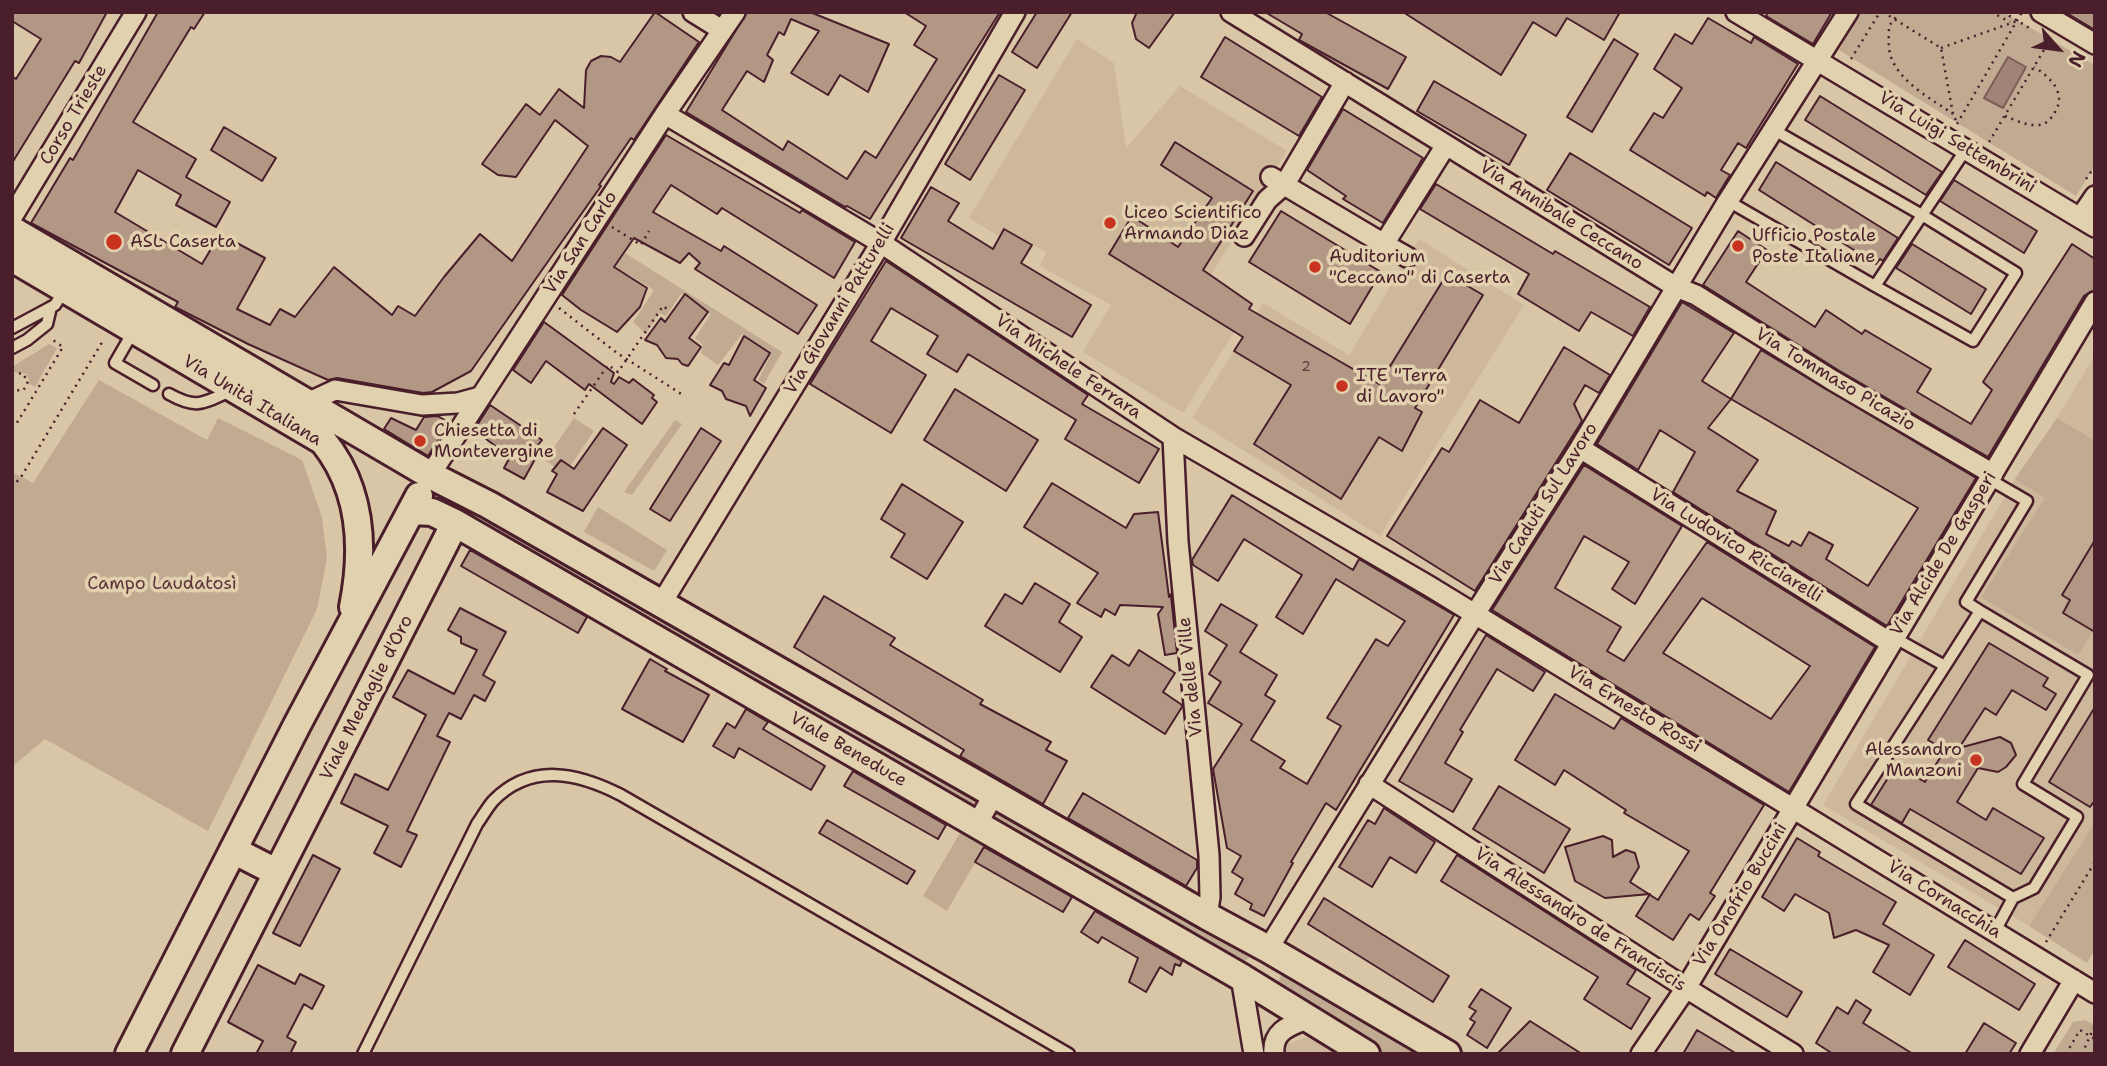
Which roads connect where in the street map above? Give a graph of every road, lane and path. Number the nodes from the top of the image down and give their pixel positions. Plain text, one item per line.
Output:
1 (136, 12) edge
2 (693, 12) edge
3 (735, 12) edge
4 (1015, 12) edge
5 (1231, 12) edge
6 (1736, 12) edge
7 (1839, 12) edge
8 (1848, 12) edge
9 (1882, 12) edge
10 (1900, 12) edge
11 (1991, 12) edge
12 (2022, 12) edge
13 (2041, 12) edge
14 (1893, 19) junction
15 (2018, 21) junction
16 (2011, 23) junction
17 (2060, 23) junction
18 (722, 30) junction
19 (2095, 44) edge
20 (1941, 48) junction
21 (1815, 58) junction
22 (2034, 67) junction
23 (1842, 74) junction
24 (1345, 82) junction
25 (665, 114) junction
26 (1954, 114) junction
27 (1945, 116) dead end
28 (2005, 116) junction
29 (1774, 130) junction
30 (1953, 131) junction
31 (1446, 145) junction
32 (1973, 153) junction
33 (2095, 166) edge
34 (1278, 181) junction
35 (2089, 191) edge
36 (1728, 201) junction
37 (1922, 215) junction
38 (12, 217) edge
39 (597, 218) junction
40 (2088, 223) edge
41 (12, 230) edge
42 (649, 230) dead end
43 (1244, 236) dead end
44 (881, 243) junction
45 (1384, 244) junction
46 (1407, 257) dead end
47 (12, 258) edge
48 (1875, 286) junction
49 (1676, 287) junction
50 (546, 297) junction
51 (58, 298) junction
52 (2095, 302) edge
53 (667, 309) dead end
54 (12, 328) edge
55 (134, 329) junction
56 (107, 335) dead end
57 (49, 337) dead end
58 (12, 348) edge
59 (627, 359) junction
60 (12, 375) edge
61 (153, 385) dead end
62 (26, 387) junction
63 (12, 389) edge
64 (235, 389) junction
65 (36, 392) junction
66 (169, 394) dead end
67 (684, 395) dead end
68 (480, 397) junction
69 (306, 404) junction
70 (574, 414) dead end
71 (12, 425) edge
72 (1172, 437) junction
73 (1580, 448) junction
74 (430, 475) junction
75 (1991, 476) junction
76 (12, 487) edge
77 (489, 505) junction
78 (412, 510) junction
79 (464, 528) junction
80 (661, 604) junction
81 (1980, 611) junction
82 (1475, 614) junction
83 (349, 629) junction
84 (1893, 640) junction
85 (1945, 666) junction
86 (2091, 677) edge
87 (1369, 785) junction
88 (994, 794) junction
89 (1794, 807) junction
90 (977, 824) junction
91 (233, 850) junction
92 (2095, 862) edge
93 (276, 872) junction
94 (2013, 898) junction
95 (1207, 916) junction
96 (1995, 931) junction
97 (1268, 949) junction
98 (2037, 957) junction
99 (1241, 977) junction
100 (2074, 980) junction
101 (1685, 988) junction
102 (2095, 993) edge
103 (1307, 1019) junction
104 (2095, 1025) edge
105 (2089, 1036) junction
106 (2095, 1039) edge
107 (129, 1054) edge
108 (186, 1054) edge
109 (363, 1054) edge
110 (1069, 1054) edge
111 (1254, 1054) edge
112 (1274, 1054) edge
113 (1366, 1054) edge
114 (1447, 1054) edge
115 (1641, 1054) edge
116 (1793, 1054) edge
117 (2030, 1054) edge
118 (2066, 1054) edge
119 (2082, 1054) edge

1 - 38 street, Corso Trieste
2 - 18 street
3 - 18 street, Via San Carlo
4 - 44 street, Via Giovanni Patturelli
5 - 24 street, Via Annibale Ceccano
6 - 21 street, Via Luigi Settembrini
7 - 21 street
8 - 21 street
9 - 14 path
9 - 23 path
10 - 14 path
11 - 16 path
12 - 15 path
13 - 17 street
14 - 20 path
14 - 26 path
15 - 16 path
15 - 30 path
16 - 20 path
17 - 19 street
17 - 22 path
18 - 25 street, Via San Carlo
20 - 26 path
21 - 23 street, Via Luigi Settembrini
21 - 29 street, Via Caduti Sul Lavoro
22 - 28 path
22 - 28 path
23 - 30 street, Via Luigi Settembrini
24 - 31 street, Via Annibale Ceccano
24 - 34 street
25 - 39 street, Via San Carlo
25 - 44 street, Via Michele Ferrara
26 - 30 path
27 - 30 path
28 - 32 path
29 - 36 street, Via Caduti Sul Lavoro
29 - 37 lane
30 - 32 street, Via Luigi Settembrini
31 - 45 street
31 - 49 street, Via Annibale Ceccano
32 - 37 lane
32 - 40 street, Via Luigi Settembrini
33 - 35 path
34 - 43 street
34 - 45 street
35 - 40 street
36 - 48 lane
36 - 49 street, Via Caduti Sul Lavoro
37 - 48 lane
37 - 48 lane
39 - 42 path
39 - 50 street, Via San Carlo
41 - 69 main road, Via Unità Italiana
44 - 72 street, Via Michele Ferrara
44 - 80 street, Via Giovanni Patturelli
45 - 46 street
47 - 51 main road, Via Unità Italiana
49 - 73 street, Via Caduti Sul Lavoro
49 - 75 street, Via Tommaso Picazio
50 - 59 path
50 - 68 street, Via San Carlo
51 - 54 lane
51 - 55 main road, Via Unità Italiana
51 - 58 lane
52 - 75 street, Via Alcide De Gasperi
53 - 59 path
55 - 61 lane
55 - 64 main road, Via Unità Italiana
56 - 76 path
57 - 65 path
59 - 67 path
59 - 70 path
60 - 62 path
62 - 63 path
62 - 65 path
64 - 66 lane
64 - 83 main road, Via Unità Italiana
65 - 71 path
68 - 69 street
68 - 74 street, Via San Carlo
69 - 74 main road, Via Unità Italiana
72 - 82 street, Via Michele Ferrara
72 - 95 street, Via delle Ville
73 - 82 street, Via Caduti Sul Lavoro
73 - 84 street, Via Ludovico Ricciarelli
74 - 77 main road, Via Unità Italiana
74 - 78 main road
74 - 79 main road
75 - 81 lane
75 - 84 street, Via Alcide De Gasperi
77 - 79 main road, Viale Medaglie d'Oro
77 - 80 main road, Viale Beneduce
78 - 79 main road, Viale Beneduce
78 - 83 main road
79 - 90 main road, Viale Beneduce
79 - 93 main road, Viale Medaglie d'Oro
80 - 88 main road, Viale Beneduce
81 - 85 lane
81 - 86 lane
82 - 87 street, Via Caduti Sul Lavoro
82 - 89 street, Via Ernesto Rossi
83 - 91 main road
84 - 85 lane
84 - 89 street, Via Alcide De Gasperi
85 - 94 lane
86 - 94 lane
87 - 97 street, Via Caduti Sul Lavoro
87 - 101 street, Via Alessandro de Franciscis
88 - 90 street
88 - 95 main road, Viale Beneduce
89 - 96 street, Via Cornacchia
89 - 101 street, Via Onofrio Buccini
90 - 99 main road, Viale Beneduce
91 - 93 main road
91 - 107 main road
92 - 98 path
93 - 108 main road, Viale Medaglie d'Oro
94 - 96 lane
95 - 97 main road, Viale Beneduce
96 - 98 street, Via Cornacchia
97 - 99 main road
97 - 114 main road, Viale Beneduce
98 - 100 street, Via Cornacchia
99 - 103 main road, Viale Beneduce
99 - 111 street
100 - 102 street, Via Cornacchia
100 - 117 street
101 - 115 street, Via Onofrio Buccini
101 - 116 street, Via Alessandro de Franciscis
103 - 112 street
103 - 113 main road, Viale Beneduce
104 - 105 path
105 - 106 path
105 - 118 path
105 - 119 path
109 - 110 lane

